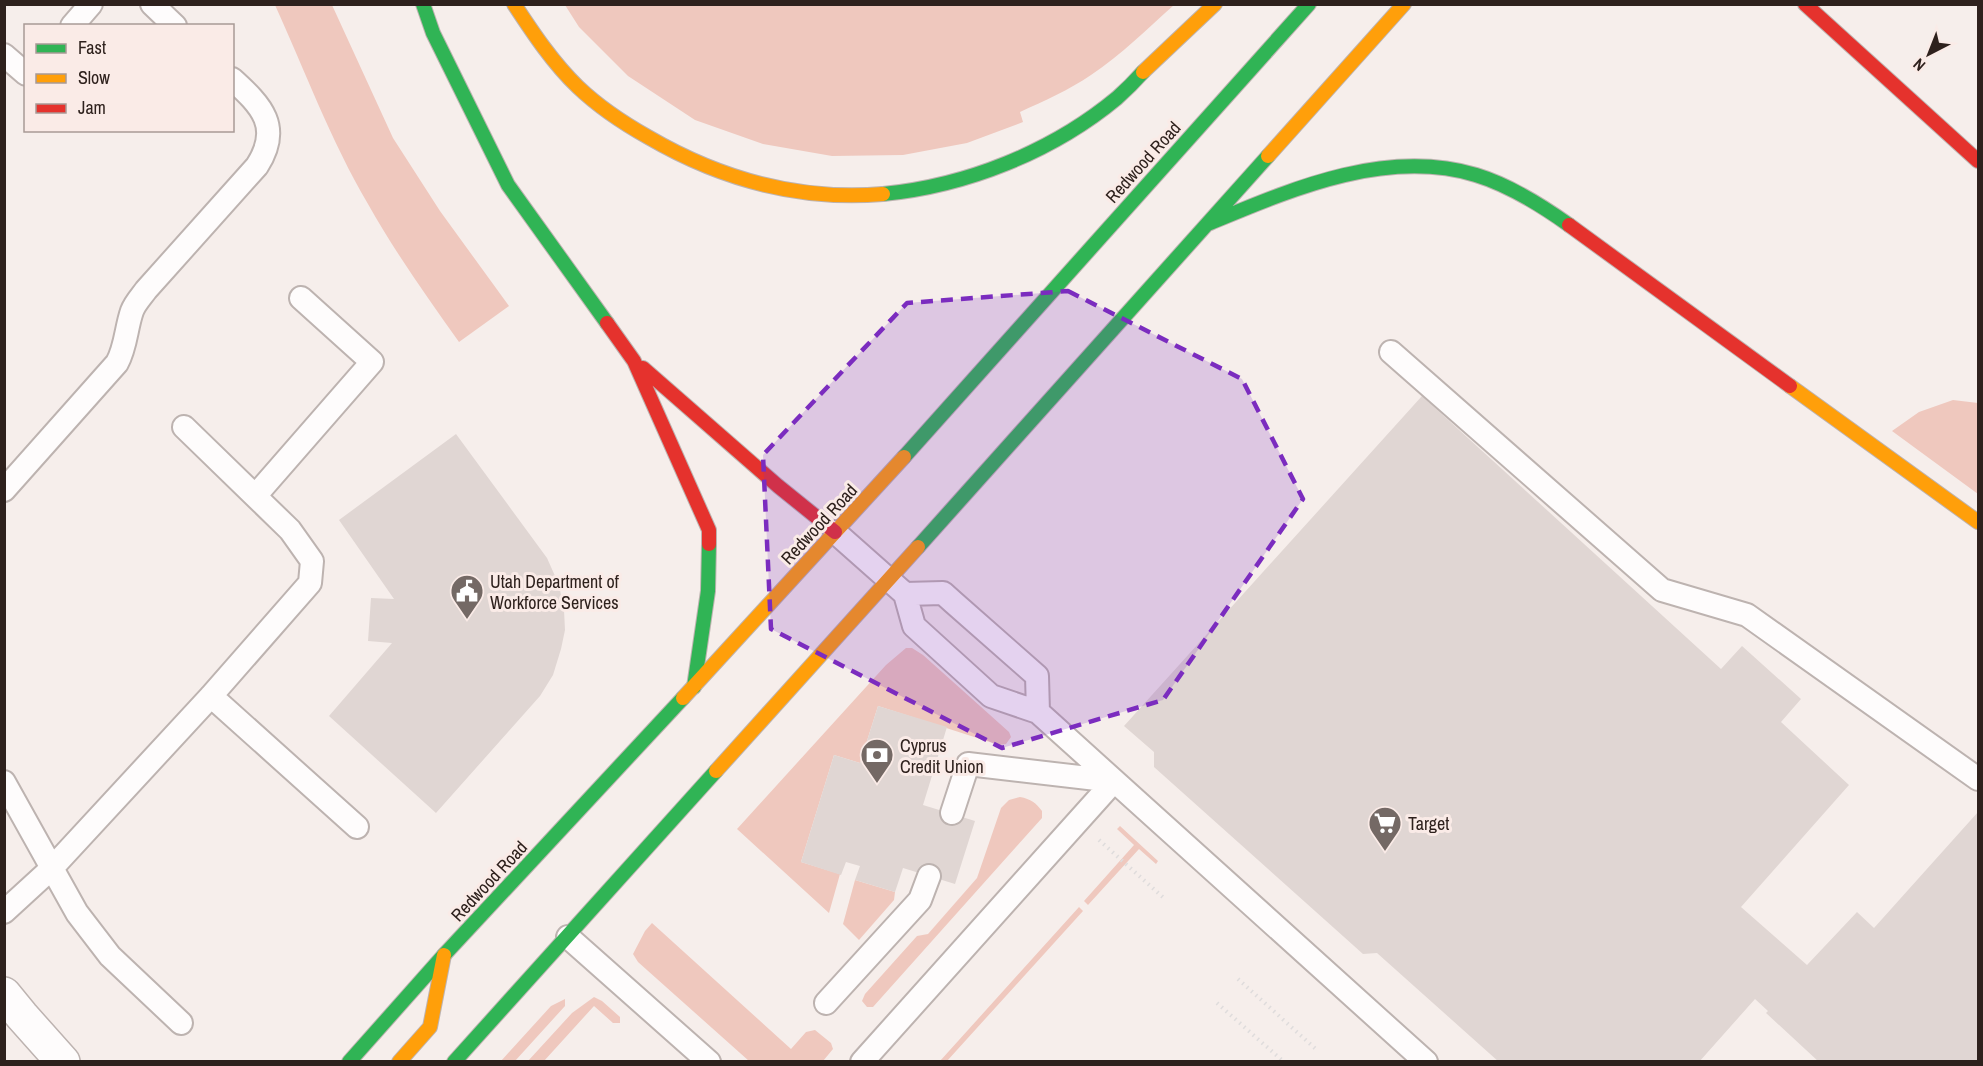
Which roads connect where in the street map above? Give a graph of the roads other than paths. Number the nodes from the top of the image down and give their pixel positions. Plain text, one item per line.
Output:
1 (91, 4) edge
2 (152, 4) edge
3 (423, 4) edge
4 (513, 4) edge
5 (1215, 4) edge
6 (1309, 4) edge
7 (1404, 4) edge
8 (1805, 6) edge
9 (74, 24) edge
10 (173, 24) edge
11 (4, 55) edge
12 (24, 72) edge
13 (234, 81) edge
14 (1978, 161) edge
15 (1210, 223) junction
16 (301, 298) dead end
17 (1391, 352) dead end
18 (634, 361) junction
19 (184, 427) dead end
20 (4, 490) edge
21 (256, 495) junction
22 (1978, 522) edge
23 (835, 532) junction
24 (897, 586) junction
25 (694, 687) junction
26 (210, 696) junction
27 (1038, 712) junction
28 (1978, 778) edge
29 (1114, 781) junction
30 (4, 782) edge
31 (952, 813) dead end
32 (357, 827) dead end
33 (52, 868) junction
34 (929, 876) dead end
35 (4, 912) edge
36 (568, 937) junction
37 (444, 955) junction
38 (4, 994) edge
39 (826, 1003) dead end
40 (181, 1023) dead end
41 (63, 1062) edge
42 (349, 1062) edge
43 (399, 1062) edge
44 (454, 1062) edge
45 (709, 1062) edge
46 (862, 1062) edge
47 (1426, 1062) edge

1 - 9 lane
2 - 10 lane
3 - 18 main road
4 - 5 main road
6 - 23 main road, Redwood Road
7 - 15 main road
8 - 14 main road
11 - 12 lane
13 - 20 lane
15 - 22 main road
15 - 24 main road
16 - 21 lane
17 - 28 lane
18 - 23 main road
18 - 25 main road
19 - 21 lane
21 - 26 lane
23 - 24 lane
23 - 25 main road, Redwood Road
24 - 27 lane
24 - 27 lane
24 - 36 main road
25 - 37 main road, Redwood Road
26 - 32 lane
26 - 33 lane
27 - 29 lane
29 - 31 lane
29 - 46 lane
29 - 47 lane
30 - 33 lane
33 - 35 lane
33 - 40 lane
34 - 39 lane
36 - 44 main road
36 - 45 lane
37 - 42 main road, Redwood Road
37 - 43 main road
38 - 41 street

